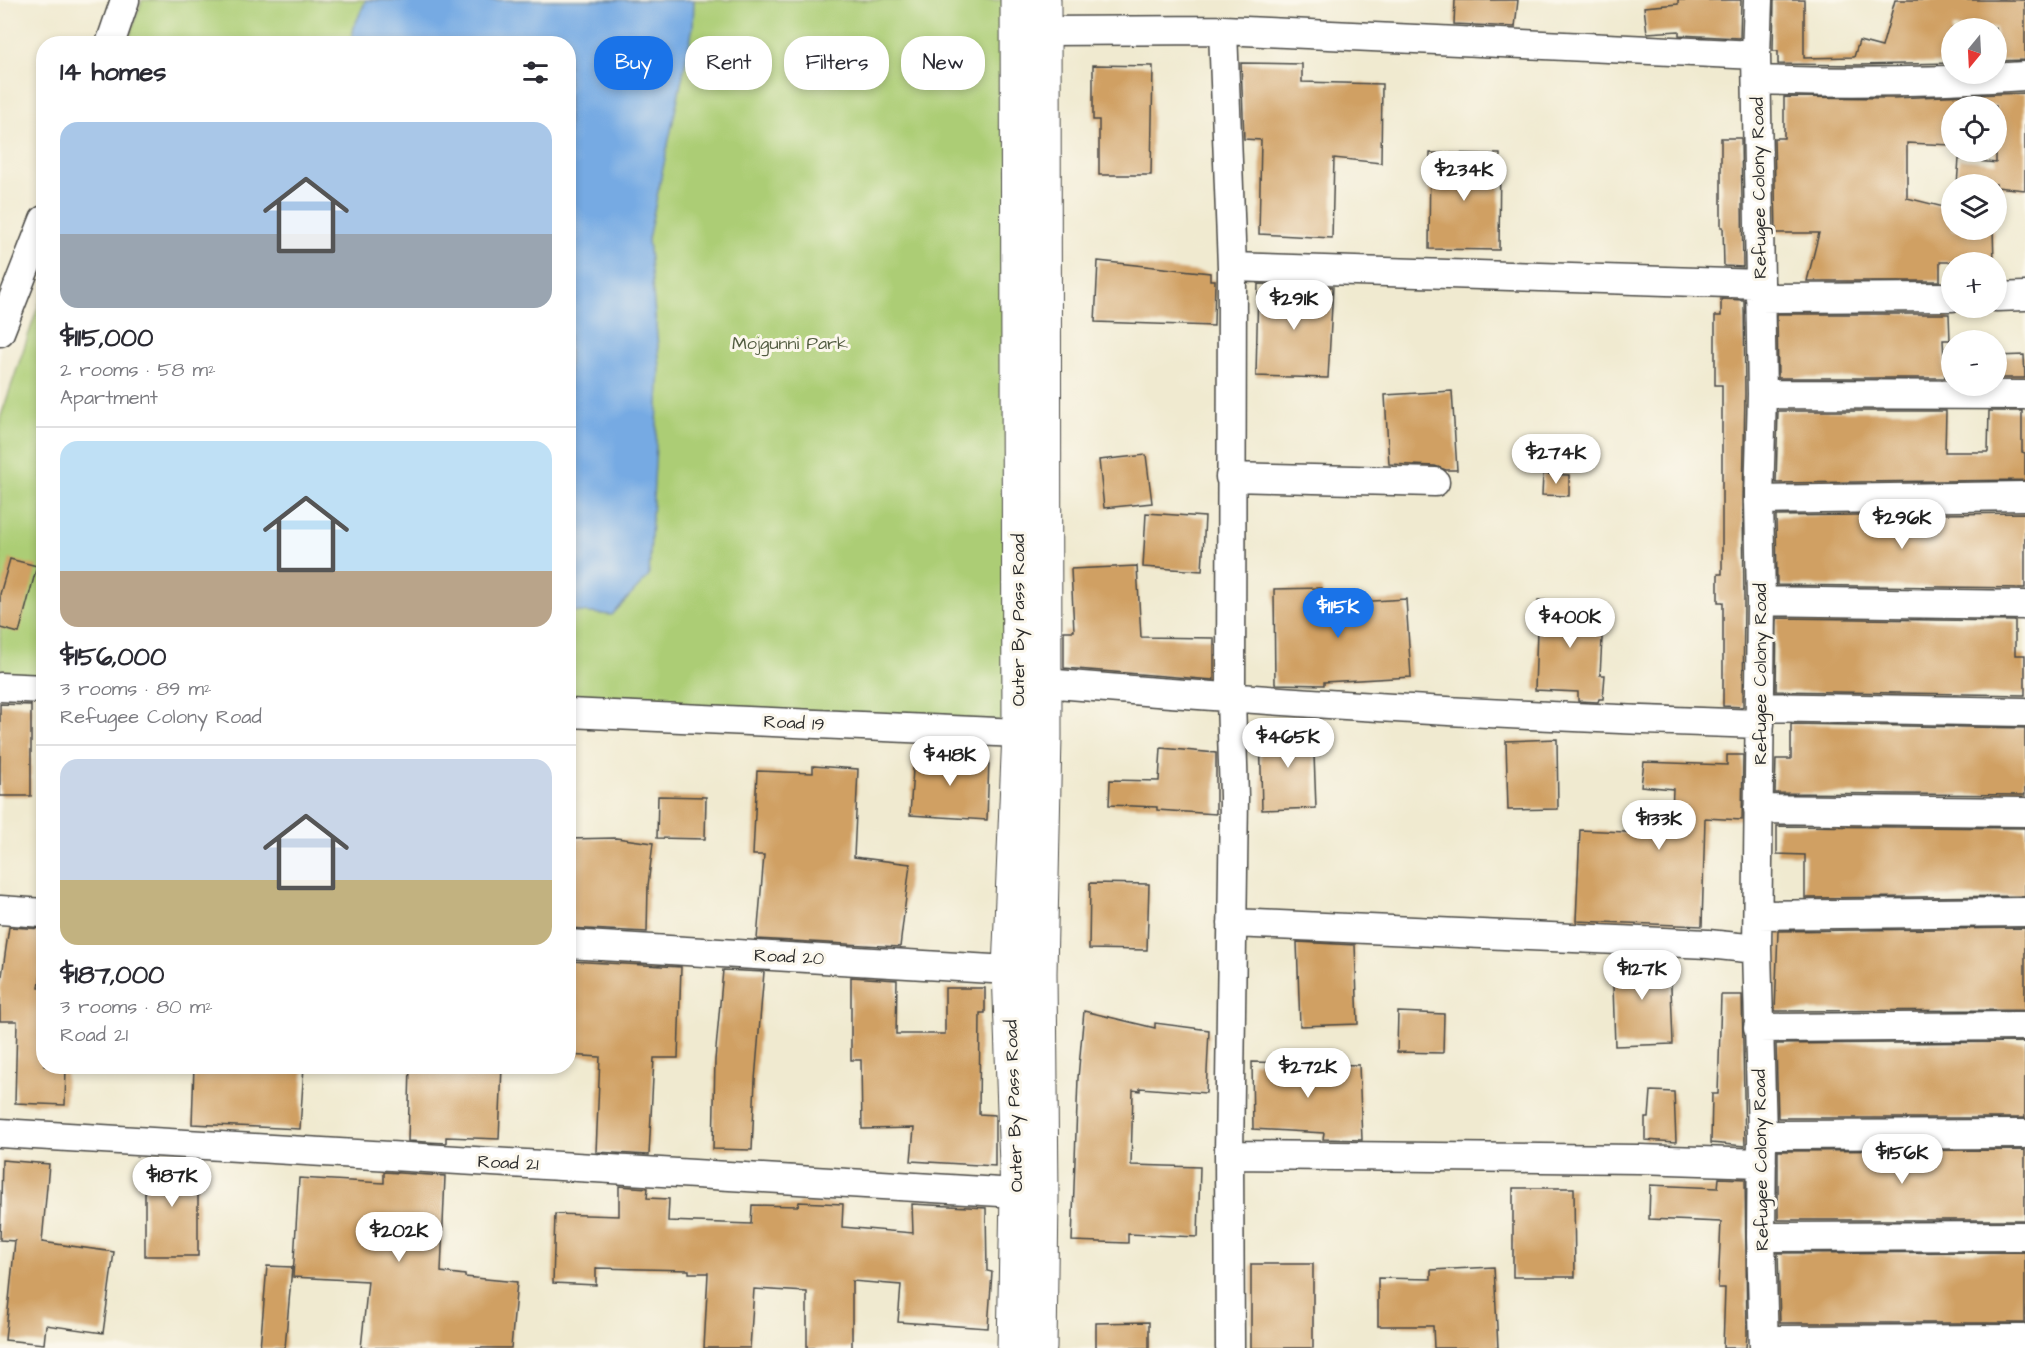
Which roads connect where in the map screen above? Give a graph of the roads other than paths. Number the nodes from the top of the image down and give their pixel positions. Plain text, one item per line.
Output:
1 (125, 0) edge
2 (1017, 0) edge
3 (1758, 0) edge
4 (1044, 16) edge
5 (1223, 30) junction
6 (113, 36) edge
7 (1757, 68) junction
8 (2025, 76) edge
9 (36, 240) edge
10 (1232, 267) junction
11 (1760, 291) junction
12 (2025, 296) edge
13 (1941, 297) edge
14 (2007, 297) edge
15 (1, 328) edge
16 (1762, 394) junction
17 (2025, 395) edge
18 (1230, 477) junction
19 (1435, 482) dead end
20 (2025, 496) edge
21 (1759, 500) junction
22 (1761, 601) junction
23 (2025, 605) edge
24 (1044, 683) junction
25 (0, 687) edge
26 (36, 689) edge
27 (1230, 699) junction
28 (2025, 712) edge
29 (576, 713) edge
30 (1760, 716) junction
31 (1019, 733) junction
32 (1758, 809) junction
33 (2025, 813) edge
34 (0, 910) edge
35 (36, 912) edge
36 (2025, 912) edge
37 (1758, 915) junction
38 (1232, 923) junction
39 (576, 944) edge
40 (1757, 949) junction
41 (1009, 970) junction
42 (2025, 1026) edge
43 (1758, 1028) junction
44 (0, 1133) edge
45 (2025, 1134) edge
46 (1762, 1149) junction
47 (1228, 1155) junction
48 (1017, 1193) junction
49 (2025, 1236) edge
50 (1761, 1237) junction
51 (2025, 1339) edge
52 (1764, 1344) edge
53 (1014, 1348) edge
54 (1040, 1348) edge
55 (1230, 1348) edge

1 - 6 street
2 - 31 main road, Outer By Pass Road
3 - 7 street, Refugee Colony Road
4 - 5 street
4 - 24 main road, Outer By Pass Road
5 - 7 street
5 - 10 street
7 - 8 street
7 - 11 street, Refugee Colony Road
9 - 15 street
10 - 11 street
10 - 18 street
11 - 13 street
11 - 16 street, Refugee Colony Road
12 - 14 street
16 - 17 street
16 - 21 street, Refugee Colony Road
18 - 19 street
18 - 27 street
20 - 21 street
21 - 22 street, Refugee Colony Road
22 - 23 street
22 - 30 street, Refugee Colony Road
24 - 27 street
24 - 54 main road, Outer By Pass Road
25 - 26 street
27 - 30 street
27 - 38 street
28 - 30 street
29 - 31 street, Road 19
30 - 32 street, Refugee Colony Road
31 - 41 main road, Outer By Pass Road
32 - 33 street
32 - 37 street, Refugee Colony Road
34 - 35 street
36 - 37 street
37 - 40 street, Refugee Colony Road
38 - 40 street
38 - 47 street
39 - 41 street, Road 20
40 - 43 street, Refugee Colony Road
41 - 48 main road, Outer By Pass Road
42 - 43 street
43 - 46 street, Refugee Colony Road
44 - 48 street, Road 21
45 - 46 street
46 - 47 street
46 - 50 street, Refugee Colony Road
47 - 55 street
48 - 53 main road, Outer By Pass Road
49 - 50 street
50 - 52 street, Refugee Colony Road
51 - 52 street

